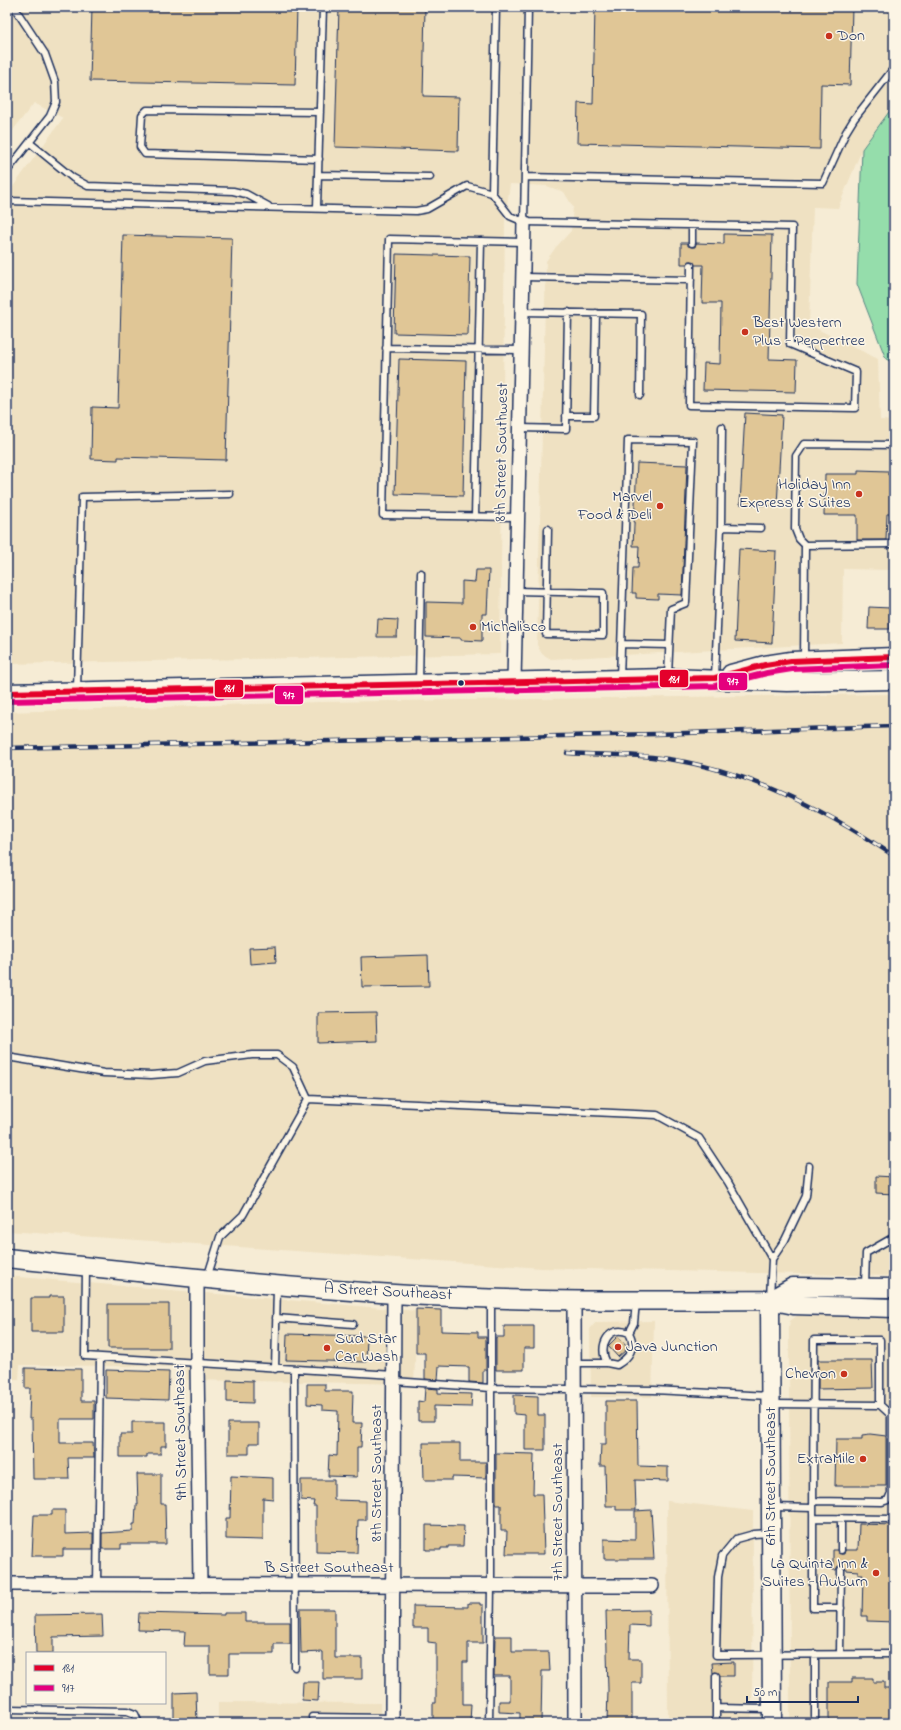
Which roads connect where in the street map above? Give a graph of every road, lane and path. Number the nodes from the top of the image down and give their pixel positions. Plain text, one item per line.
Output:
1 (14, 7) edge
2 (323, 7) edge
3 (496, 7) edge
4 (528, 7) edge
5 (894, 68) edge
6 (320, 112) junction
7 (30, 143) junction
8 (318, 159) junction
9 (7, 171) edge
10 (318, 175) junction
11 (430, 177) dead end
12 (524, 177) junction
13 (492, 192) junction
14 (7, 201) edge
15 (270, 206) junction
16 (317, 207) junction
17 (524, 222) junction
18 (692, 225) junction
19 (481, 241) junction
20 (523, 242) junction
21 (692, 243) dead end
22 (691, 265) dead end
23 (522, 277) junction
24 (691, 280) junction
25 (522, 312) junction
26 (568, 312) junction
27 (596, 313) junction
28 (386, 348) junction
29 (479, 350) junction
30 (521, 350) junction
31 (640, 394) dead end
32 (566, 416) junction
33 (722, 427) dead end
34 (520, 428) junction
35 (894, 445) edge
36 (230, 494) dead end
37 (476, 517) junction
38 (518, 517) junction
39 (721, 527) junction
40 (761, 528) dead end
41 (548, 529) dead end
42 (894, 544) edge
43 (805, 545) junction
44 (421, 573) dead end
45 (516, 592) junction
46 (547, 592) junction
47 (621, 644) junction
48 (669, 645) junction
49 (894, 657) edge
50 (804, 660) junction
51 (668, 678) junction
52 (715, 678) junction
53 (620, 679) junction
54 (894, 680) edge
55 (514, 682) junction
56 (419, 684) junction
57 (77, 692) junction
58 (7, 693) edge
59 (7, 1057) edge
60 (308, 1099) junction
61 (809, 1166) dead end
62 (894, 1237) edge
63 (7, 1258) edge
64 (772, 1259) junction
65 (86, 1266) junction
66 (202, 1279) junction
67 (277, 1285) junction
68 (865, 1288) junction
69 (894, 1288) edge
70 (394, 1294) junction
71 (491, 1298) junction
72 (770, 1300) junction
73 (574, 1301) junction
74 (637, 1301) junction
75 (894, 1308) edge
76 (276, 1318) junction
77 (353, 1324) dead end
78 (629, 1333) junction
79 (100, 1358) junction
80 (575, 1363) junction
81 (607, 1363) junction
82 (197, 1364) junction
83 (275, 1369) junction
84 (294, 1370) junction
85 (394, 1378) junction
86 (491, 1388) junction
87 (575, 1390) junction
88 (771, 1400) junction
89 (814, 1405) junction
90 (880, 1406) junction
91 (893, 1417) edge
92 (813, 1504) junction
93 (771, 1507) junction
94 (813, 1518) junction
95 (841, 1518) junction
96 (894, 1519) edge
97 (771, 1533) junction
98 (841, 1550) dead end
99 (841, 1570) dead end
100 (7, 1584) edge
101 (97, 1584) junction
102 (200, 1585) junction
103 (294, 1585) junction
104 (393, 1586) junction
105 (491, 1586) junction
106 (576, 1586) junction
107 (652, 1586) dead end
108 (841, 1608) junction
109 (772, 1654) junction
110 (815, 1654) junction
111 (840, 1654) junction
112 (894, 1654) edge
113 (716, 1655) junction
114 (716, 1662) dead end
115 (295, 1667) dead end
116 (716, 1676) dead end
117 (7, 1708) edge
118 (716, 1708) junction
119 (772, 1716) edge
120 (312, 1717) dead end
121 (392, 1721) edge
122 (139, 1723) edge
123 (489, 1723) edge
124 (575, 1723) edge
125 (716, 1723) edge
126 (815, 1723) edge

1 - 7 lane
2 - 6 lane
3 - 13 lane
4 - 12 lane
5 - 12 lane
6 - 8 lane
6 - 8 lane
7 - 9 lane
7 - 15 lane
8 - 10 lane
10 - 11 lane
10 - 16 lane
12 - 17 lane
13 - 16 lane
13 - 17 lane
14 - 15 lane
15 - 16 lane
17 - 18 lane
17 - 20 street, 8th Street Southwest
18 - 21 lane
18 - 24 lane
19 - 20 lane
19 - 28 lane
19 - 29 lane
20 - 23 street, 8th Street Southwest
22 - 24 lane
23 - 24 lane
23 - 25 street, 8th Street Southwest
25 - 26 lane
25 - 30 street, 8th Street Southwest
26 - 27 lane
26 - 32 lane
27 - 31 lane
27 - 32 lane
28 - 29 lane
28 - 37 lane
29 - 30 lane
29 - 37 lane
30 - 34 street, 8th Street Southwest
32 - 34 lane
33 - 39 lane
34 - 38 street, 8th Street Southwest
35 - 43 lane
36 - 57 lane
37 - 38 lane
38 - 45 street, 8th Street Southwest
39 - 40 lane
39 - 52 lane
41 - 46 lane
42 - 43 lane
43 - 50 lane
44 - 56 lane
45 - 46 lane
45 - 55 street, 8th Street Southwest
46 - 46 lane
47 - 48 lane
47 - 48 lane
47 - 53 lane
48 - 51 lane
49 - 50 main road
50 - 52 main road
51 - 52 main road
51 - 53 main road
52 - 54 main road
53 - 55 main road
55 - 56 main road
56 - 57 main road
57 - 58 main road
59 - 60 lane
60 - 64 lane
60 - 66 lane
61 - 64 lane
62 - 68 lane
63 - 65 main road, A Street Southeast
64 - 72 lane
65 - 66 main road, A Street Southeast
65 - 79 lane
66 - 67 main road, A Street Southeast
66 - 82 street, 9th Street Southeast
67 - 70 main road, A Street Southeast
67 - 76 lane
68 - 69 main road, A Street Southeast
68 - 72 main road, A Street Southeast
70 - 71 main road, A Street Southeast
70 - 85 street, 8th Street Southeast
71 - 73 main road, A Street Southeast
71 - 86 lane
72 - 74 main road, A Street Southeast
72 - 75 main road, A Street Southeast
72 - 88 main road, 6th Street Southeast
73 - 74 main road, A Street Southeast
73 - 80 street, 7th Street Southeast
74 - 78 lane
76 - 77 lane
76 - 83 lane
78 - 81 lane
78 - 81 lane
79 - 82 lane
79 - 101 lane
80 - 81 lane
80 - 87 street, 7th Street Southeast
82 - 83 lane
82 - 102 street, 9th Street Southeast
83 - 84 lane
84 - 85 lane
84 - 103 lane
85 - 86 lane
85 - 104 street, 8th Street Southeast
86 - 87 lane
86 - 105 lane
87 - 88 lane
87 - 106 street, 7th Street Southeast
88 - 89 lane
88 - 93 main road, 6th Street Southeast
89 - 90 lane
89 - 90 lane
89 - 92 lane
90 - 91 lane
91 - 92 lane
92 - 93 lane
92 - 94 lane
93 - 97 main road, 6th Street Southeast
94 - 95 lane
94 - 108 lane
95 - 96 lane
95 - 98 lane
97 - 109 main road, 6th Street Southeast
97 - 113 lane
99 - 108 lane
100 - 101 street, B Street Southeast
101 - 102 street, B Street Southeast
102 - 103 street, B Street Southeast
103 - 104 street, B Street Southeast
103 - 115 lane
104 - 105 street, B Street Southeast
104 - 121 street, 8th Street Southeast
105 - 106 street, B Street Southeast
105 - 123 lane
106 - 107 street, B Street Southeast
106 - 124 street, 7th Street Southeast
108 - 111 lane
109 - 110 lane
109 - 113 lane
109 - 119 main road, 6th Street Southeast
110 - 111 lane
110 - 126 lane
111 - 112 lane
113 - 114 lane
116 - 118 lane
117 - 122 lane
118 - 119 lane
118 - 125 lane
120 - 121 lane

